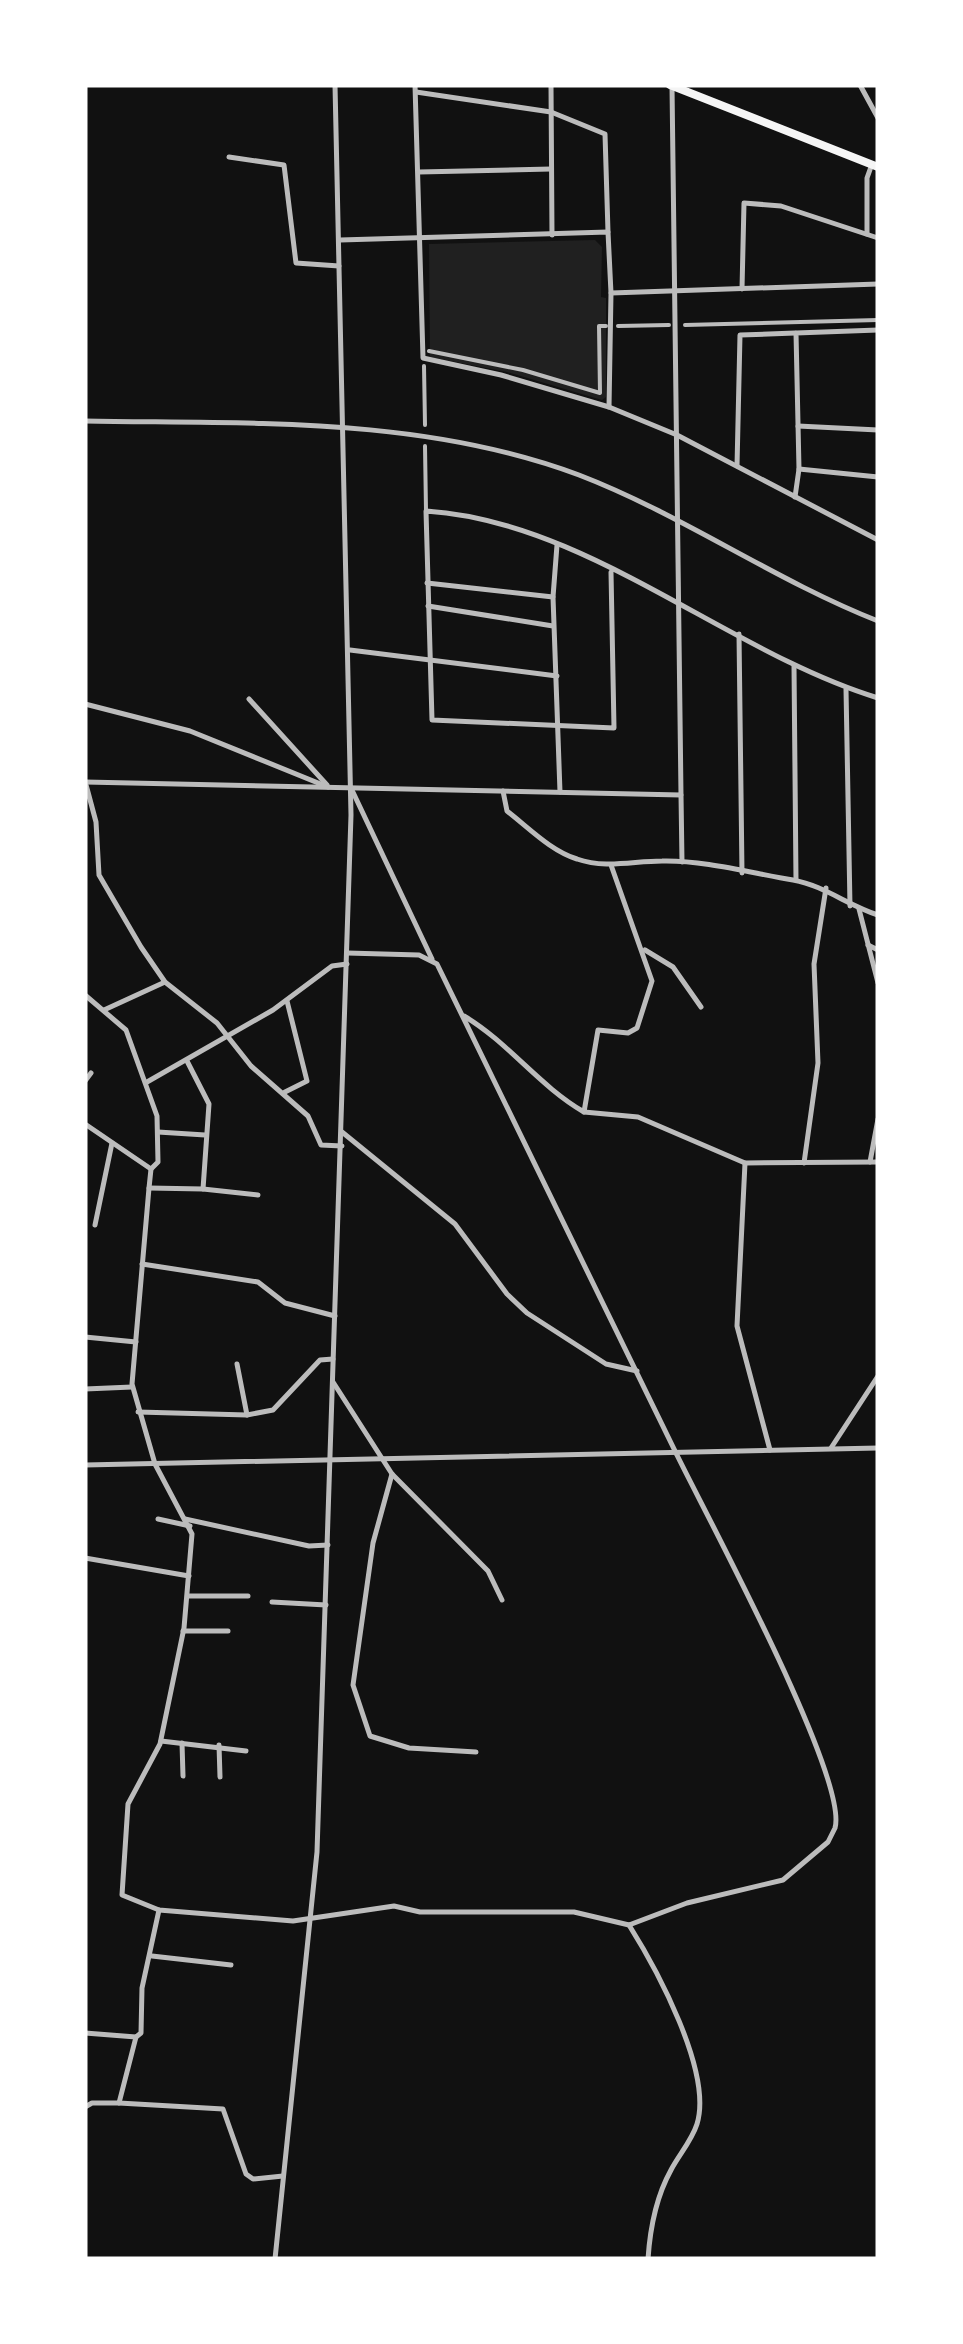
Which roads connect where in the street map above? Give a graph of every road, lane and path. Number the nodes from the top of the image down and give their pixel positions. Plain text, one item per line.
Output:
1 (335, 85) edge
2 (550, 85) edge
3 (671, 85) edge
4 (860, 85) edge
5 (416, 89) edge
6 (550, 112) junction
7 (878, 118) edge
8 (230, 157) dead end
9 (875, 166) edge
10 (551, 169) junction
11 (418, 172) junction
12 (608, 232) junction
13 (868, 234) junction
14 (552, 235) junction
15 (878, 238) edge
16 (418, 239) junction
17 (340, 240) junction
18 (341, 266) junction
19 (878, 284) edge
20 (742, 289) junction
21 (676, 291) junction
22 (611, 293) junction
23 (878, 320) edge
24 (669, 325) dead end
25 (685, 325) dead end
26 (606, 326) dead end
27 (618, 326) dead end
28 (878, 330) edge
29 (796, 333) junction
30 (430, 351) dead end
31 (424, 366) dead end
32 (609, 407) junction
33 (85, 420) edge
34 (425, 425) dead end
35 (798, 426) junction
36 (343, 427) junction
37 (878, 430) edge
38 (677, 436) junction
39 (426, 446) dead end
40 (737, 466) junction
41 (799, 469) junction
42 (878, 477) edge
43 (795, 498) junction
44 (426, 511) junction
45 (678, 519) junction
46 (878, 540) edge
47 (557, 545) junction
48 (611, 572) junction
49 (427, 583) junction
50 (553, 597) junction
51 (680, 600) junction
52 (428, 606) junction
53 (878, 620) edge
54 (554, 626) junction
55 (739, 634) junction
56 (350, 650) junction
57 (428, 658) junction
58 (794, 666) junction
59 (557, 676) junction
60 (846, 688) junction
61 (878, 698) edge
62 (249, 699) dead end
63 (85, 704) edge
64 (559, 726) junction
65 (85, 782) edge
66 (329, 787) junction
67 (352, 788) junction
68 (503, 791) junction
69 (560, 792) junction
70 (681, 795) junction
71 (682, 862) junction
72 (611, 865) junction
73 (742, 873) junction
74 (796, 880) junction
75 (826, 888) junction
76 (850, 906) junction
77 (858, 908) junction
78 (878, 915) edge
79 (868, 944) junction
80 (642, 948) junction
81 (878, 950) edge
82 (347, 953) junction
83 (432, 959) junction
84 (347, 964) junction
85 (165, 982) junction
86 (878, 983) edge
87 (85, 996) edge
88 (287, 1001) junction
89 (702, 1007) dead end
90 (104, 1010) junction
91 (464, 1016) junction
92 (228, 1037) junction
93 (186, 1060) junction
94 (91, 1073) dead end
95 (85, 1081) edge
96 (147, 1082) junction
97 (284, 1093) junction
98 (584, 1112) junction
99 (878, 1118) edge
100 (85, 1127) edge
101 (158, 1132) junction
102 (342, 1132) junction
103 (206, 1135) junction
104 (112, 1142) junction
105 (342, 1146) junction
106 (874, 1162) edge
107 (745, 1163) junction
108 (804, 1163) junction
109 (151, 1170) junction
110 (149, 1188) junction
111 (203, 1189) junction
112 (258, 1195) dead end
113 (95, 1225) dead end
114 (142, 1264) junction
115 (336, 1316) junction
116 (85, 1337) edge
117 (136, 1342) junction
118 (334, 1359) junction
119 (237, 1364) dead end
120 (637, 1371) junction
121 (878, 1376) edge
122 (333, 1382) junction
123 (133, 1387) junction
124 (85, 1389) edge
125 (138, 1412) junction
126 (247, 1415) junction
127 (831, 1448) junction
128 (878, 1448) edge
129 (770, 1450) junction
130 (676, 1453) junction
131 (382, 1460) junction
132 (330, 1462) junction
133 (155, 1464) junction
134 (85, 1465) edge
135 (392, 1474) junction
136 (158, 1519) dead end
137 (188, 1522) junction
138 (328, 1545) junction
139 (85, 1558) edge
140 (189, 1576) junction
141 (188, 1596) junction
142 (248, 1596) dead end
143 (502, 1600) dead end
144 (272, 1602) dead end
145 (326, 1605) junction
146 (183, 1631) junction
147 (228, 1631) dead end
148 (161, 1741) junction
149 (182, 1743) junction
150 (219, 1745) junction
151 (246, 1751) dead end
152 (476, 1752) dead end
153 (183, 1776) dead end
154 (220, 1777) dead end
155 (160, 1910) junction
156 (312, 1919) junction
157 (629, 1924) junction
158 (152, 1956) junction
159 (231, 1965) dead end
160 (85, 2033) edge
161 (136, 2037) junction
162 (119, 2103) junction
163 (85, 2107) edge
164 (284, 2176) junction
165 (275, 2259) edge
166 (648, 2259) edge

1 - 17 street
2 - 6 street
3 - 9 highway
3 - 21 street
4 - 7 street
5 - 6 street
5 - 11 street
6 - 10 street
6 - 12 street
8 - 18 street
9 - 13 street
10 - 11 street
10 - 14 street
11 - 16 street
12 - 14 street
12 - 22 street
13 - 15 street
13 - 20 street
14 - 16 street
16 - 17 street
16 - 32 street
17 - 18 street
18 - 36 street
19 - 20 street
20 - 21 street
21 - 22 street
21 - 38 street
22 - 32 street
23 - 25 street
24 - 27 street
26 - 30 street
28 - 29 street
29 - 35 street
29 - 40 street
31 - 34 street
32 - 38 street
33 - 36 street
35 - 37 street
35 - 41 street
36 - 45 street
36 - 56 street
38 - 40 street
38 - 45 street
39 - 44 street
40 - 43 street
41 - 42 street
41 - 43 street
43 - 46 street
44 - 47 street
44 - 49 street
45 - 51 street
45 - 53 street
47 - 48 street
47 - 50 street
48 - 51 street
48 - 64 street
49 - 50 street
49 - 52 street
50 - 54 street
51 - 55 street
51 - 70 street
52 - 54 street
52 - 57 street
54 - 59 street
55 - 58 street
55 - 73 street
56 - 57 street
56 - 67 street
57 - 59 street
57 - 64 street
58 - 60 street
58 - 74 street
59 - 64 street
60 - 61 street
60 - 76 street
62 - 66 street
63 - 66 street
64 - 69 street
65 - 66 street
65 - 85 street
66 - 67 street
67 - 68 street
67 - 82 street
67 - 83 street
68 - 69 street
68 - 72 street
69 - 70 street
70 - 71 street
71 - 72 street
71 - 73 street
72 - 80 street
73 - 74 street
74 - 75 street
75 - 76 street
75 - 108 street
76 - 77 street
77 - 78 street
77 - 79 street
79 - 81 street
79 - 86 street
80 - 89 street
80 - 98 street
82 - 83 street
82 - 84 street
83 - 91 street
84 - 88 street
84 - 102 street
85 - 90 street
85 - 92 street
87 - 90 street
88 - 92 street
88 - 97 street
90 - 96 street
91 - 98 street
91 - 120 street
92 - 93 street
92 - 97 street
93 - 96 street
93 - 103 street
94 - 95 street
96 - 101 street
97 - 105 street
98 - 107 street
99 - 106 street
100 - 104 street
101 - 103 street
101 - 109 street
102 - 105 street
102 - 120 street
103 - 111 street
104 - 109 street
104 - 113 street
105 - 115 street
106 - 108 street
107 - 108 street
107 - 129 street
109 - 110 street
110 - 111 street
110 - 114 street
111 - 112 street
114 - 115 street
114 - 117 street
115 - 118 street
116 - 117 street
117 - 123 street
118 - 122 street
118 - 126 street
119 - 126 street
120 - 130 street
121 - 127 street
122 - 131 street
122 - 132 street
123 - 124 street
123 - 125 street
125 - 126 street
125 - 133 street
127 - 128 street
127 - 129 street
129 - 130 street
130 - 131 street
130 - 157 street
131 - 132 street
131 - 135 street
132 - 133 street
132 - 138 street
133 - 134 street
133 - 137 street
135 - 143 street
135 - 152 street
136 - 137 street
137 - 138 street
137 - 140 street
138 - 145 street
139 - 140 street
140 - 141 street
141 - 142 street
141 - 146 street
144 - 145 street
145 - 156 street
146 - 147 street
146 - 148 street
148 - 149 street
148 - 155 street
149 - 150 street
149 - 153 street
150 - 151 street
150 - 154 street
155 - 156 street
155 - 158 street
156 - 157 street
156 - 164 street
157 - 166 street
158 - 159 street
158 - 161 street
160 - 161 street
161 - 162 street
162 - 163 street
162 - 164 street
164 - 165 street

